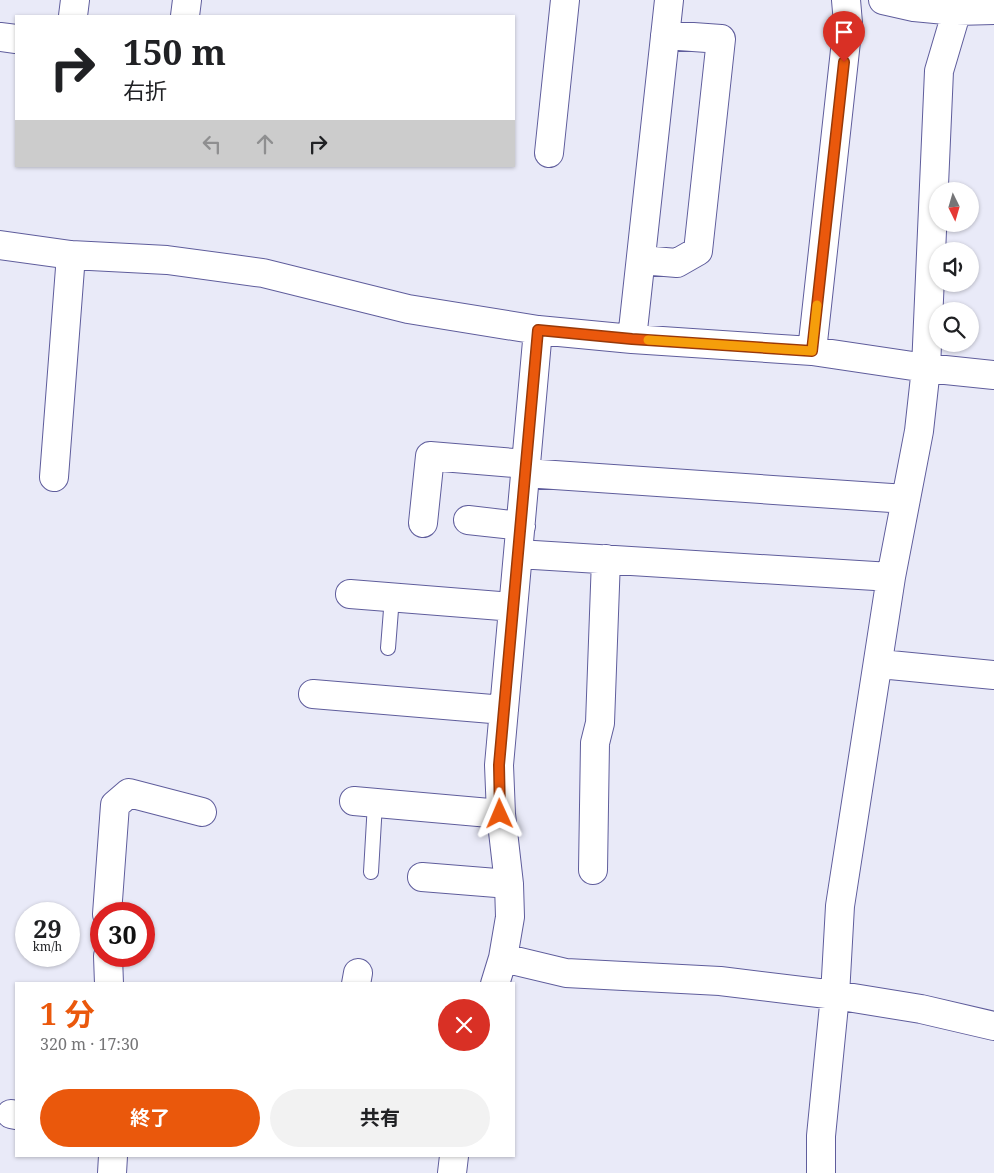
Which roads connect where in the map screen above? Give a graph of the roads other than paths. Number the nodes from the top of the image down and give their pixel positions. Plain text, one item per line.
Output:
1 (75, 0) edge
2 (187, 0) edge
3 (565, 0) edge
4 (669, 0) edge
5 (846, 0) edge
6 (882, 0) edge
7 (958, 5) edge
8 (994, 10) edge
9 (73, 15) edge
10 (185, 15) edge
11 (665, 34) junction
12 (0, 37) edge
13 (15, 39) edge
14 (548, 153) dead end
15 (0, 245) edge
16 (71, 255) junction
17 (640, 260) junction
18 (538, 330) junction
19 (632, 339) junction
20 (812, 351) junction
21 (926, 368) junction
22 (994, 375) edge
23 (526, 469) junction
24 (54, 477) dead end
25 (906, 500) junction
26 (468, 520) dead end
27 (423, 523) dead end
28 (521, 526) junction
29 (518, 554) junction
30 (606, 559) junction
31 (891, 577) junction
32 (350, 594) dead end
33 (392, 597) junction
34 (514, 607) junction
35 (388, 648) dead end
36 (890, 665) dead end
37 (994, 675) edge
38 (314, 694) dead end
39 (504, 710) junction
40 (365, 802) joint
41 (202, 812) dead end
42 (500, 814) junction
43 (593, 870) dead end
44 (371, 872) dead end
45 (422, 877) dead end
46 (509, 884) junction
47 (109, 902) edge
48 (503, 958) junction
49 (108, 967) edge
50 (109, 982) edge
51 (496, 982) edge
52 (835, 995) junction
53 (994, 1026) edge
54 (113, 1157) edge
55 (454, 1157) edge
56 (112, 1173) edge
57 (452, 1173) edge
58 (821, 1173) edge

1 - 9 street
2 - 10 street
3 - 14 street
4 - 11 street
5 - 20 street
6 - 7 street
7 - 8 street
7 - 21 street
11 - 17 street
11 - 17 street
12 - 13 street
15 - 16 street
16 - 18 street
16 - 24 street
17 - 19 street
18 - 19 street
18 - 23 street
19 - 20 street
20 - 21 street
21 - 22 street
21 - 25 street
23 - 25 street
23 - 27 street
23 - 28 street
25 - 31 street
26 - 28 street
28 - 29 street
29 - 30 street
29 - 34 street
30 - 31 street
30 - 43 street
31 - 52 street
32 - 33 street
33 - 34 street
33 - 35 lane
34 - 39 street
36 - 37 street
38 - 39 street
39 - 42 street
40 - 42 street
40 - 44 lane
41 - 47 street
42 - 46 street
45 - 46 street
46 - 48 street
48 - 51 street
48 - 52 street
49 - 50 street
52 - 53 street
52 - 58 street
54 - 56 street
55 - 57 street

